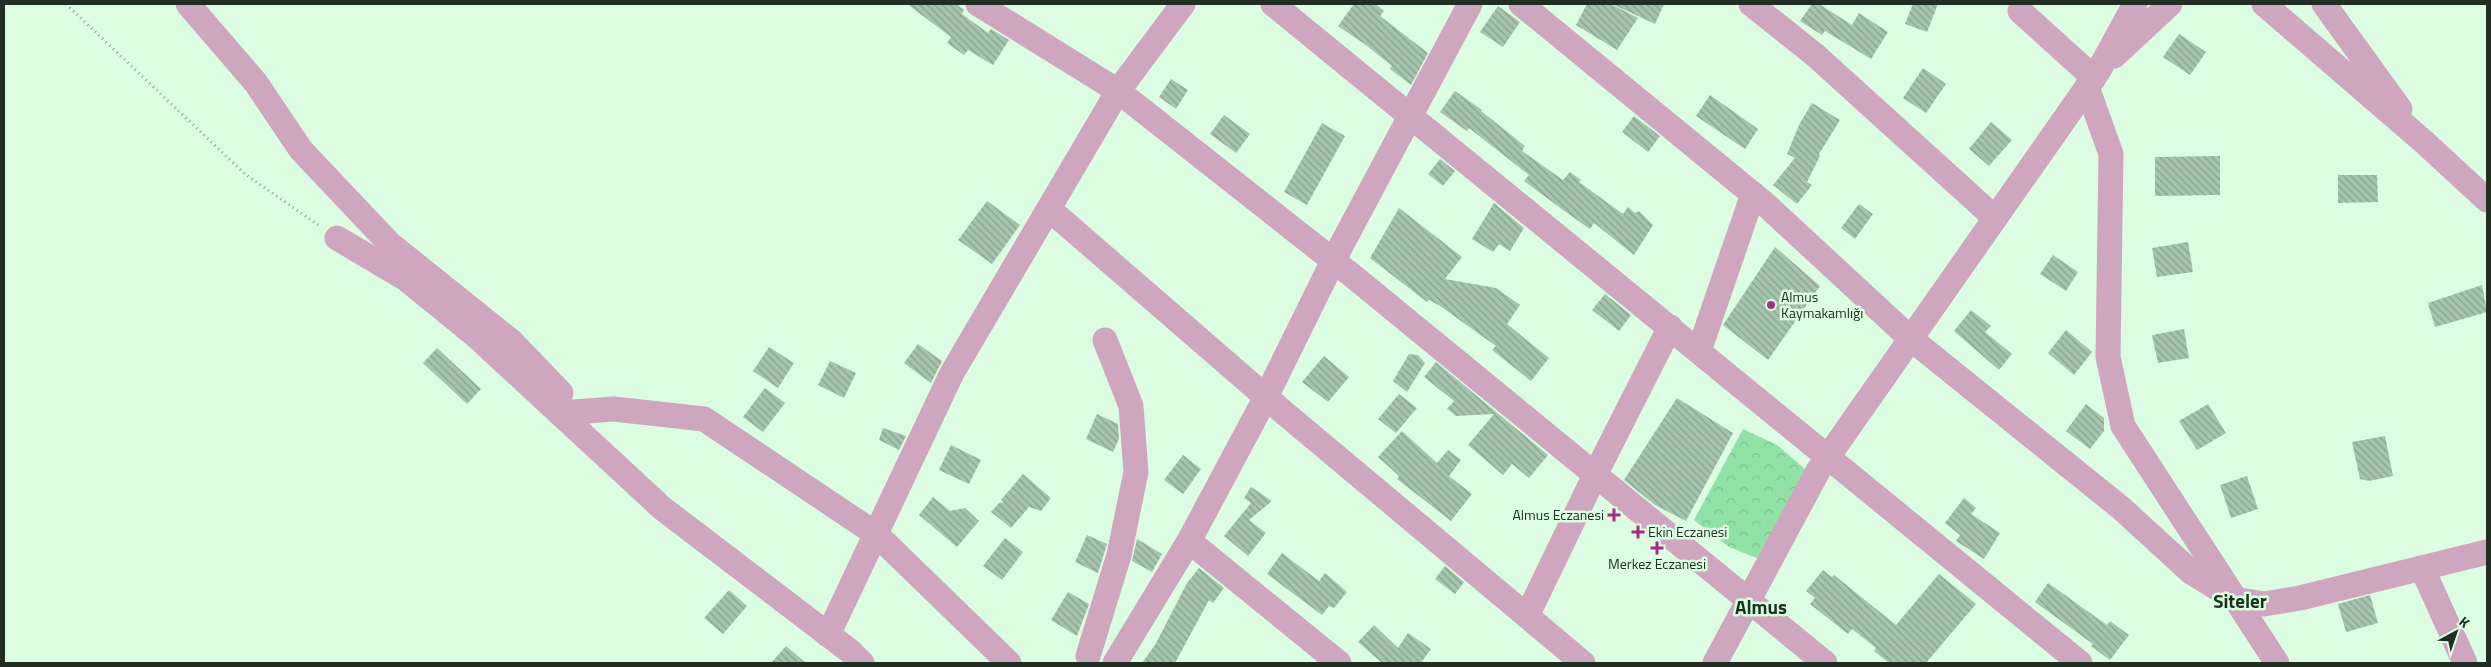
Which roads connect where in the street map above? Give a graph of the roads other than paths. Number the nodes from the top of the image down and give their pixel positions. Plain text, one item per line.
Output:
1 (188, 4) edge
2 (978, 4) edge
3 (1183, 4) edge
4 (1272, 4) edge
5 (1470, 4) edge
6 (1521, 4) edge
7 (1751, 4) edge
8 (2135, 4) edge
9 (2170, 4) edge
10 (2264, 4) edge
11 (2324, 4) edge
12 (2016, 6) edge
13 (2094, 78) junction
14 (1118, 92) junction
15 (1411, 116) junction
16 (2424, 142) junction
17 (1753, 194) junction
18 (2487, 200) edge
19 (1048, 209) junction
20 (1995, 218) junction
21 (337, 238) road end
22 (1333, 261) junction
23 (1670, 327) junction
24 (1911, 339) junction
25 (1105, 340) dead end
26 (1699, 350) junction
27 (1266, 397) junction
28 (569, 412) junction
29 (1829, 456) junction
30 (1595, 475) junction
31 (876, 534) junction
32 (1189, 541) junction
33 (2487, 552) edge
34 (2422, 568) junction
35 (2234, 599) junction
36 (1749, 601) junction
37 (1527, 616) junction
38 (828, 635) junction
39 (1088, 661) edge
40 (862, 663) edge
41 (1009, 663) edge
42 (1115, 663) edge
43 (1339, 663) edge
44 (1584, 663) edge
45 (1715, 663) edge
46 (1825, 663) edge
47 (2080, 663) edge
48 (2277, 663) edge
49 (2465, 663) edge

1 - 28 street
2 - 14 street
3 - 14 street
4 - 15 street
5 - 15 street
6 - 17 street
7 - 20 street
8 - 13 street
9 - 13 street
10 - 16 street
11 - 16 street
12 - 13 street
13 - 20 street
13 - 35 street
14 - 19 street
14 - 22 street
15 - 22 street
15 - 23 street
16 - 18 street
17 - 24 street
17 - 26 street
19 - 27 street
19 - 31 street
20 - 24 street
21 - 28 street
22 - 27 street
22 - 30 street
23 - 26 street
23 - 30 street
24 - 29 street
24 - 35 street
25 - 39 street
26 - 29 street
27 - 32 street
27 - 37 street
28 - 31 street
28 - 38 street
29 - 36 street
29 - 47 street
30 - 36 street
30 - 37 street
31 - 38 street
31 - 41 street
32 - 42 street
32 - 43 street
33 - 34 street
34 - 35 street
34 - 49 street
35 - 48 street
36 - 45 street
36 - 46 street
37 - 44 street
38 - 40 street

